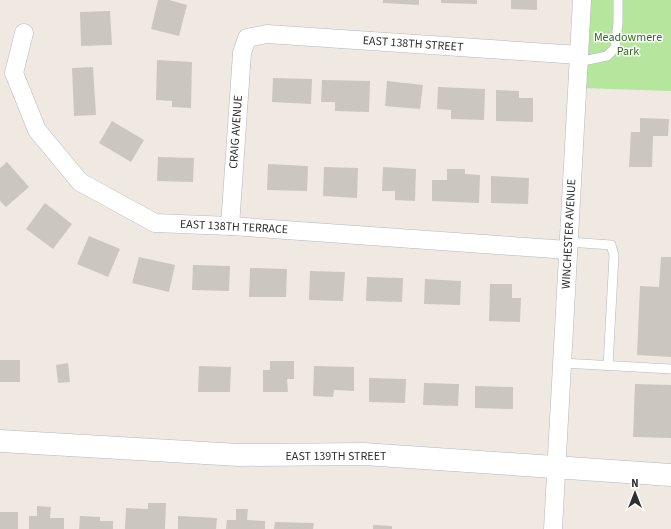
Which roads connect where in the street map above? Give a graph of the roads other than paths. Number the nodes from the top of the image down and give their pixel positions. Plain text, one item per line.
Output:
1 (582, 0) edge
2 (618, 0) edge
3 (24, 33) dead end
4 (247, 38) joint
5 (578, 58) junction
6 (230, 226) junction
7 (568, 246) junction
8 (562, 364) junction
9 (608, 366) junction
10 (671, 369) edge
11 (0, 441) edge
12 (558, 468) junction
13 (671, 475) edge
14 (553, 529) edge

1 - 5 street, WINCHESTER AVENUE
2 - 5 lane
3 - 6 street, EAST 138TH TERRACE
4 - 5 street, EAST 138TH STREET
4 - 6 street, CRAIG AVENUE
5 - 7 street, WINCHESTER AVENUE
6 - 7 street, EAST 138TH TERRACE
7 - 8 street, WINCHESTER AVENUE
7 - 9 lane
8 - 9 lane
8 - 12 street, WINCHESTER AVENUE
9 - 10 lane
11 - 12 street, EAST 139TH STREET
12 - 13 street, EAST 139TH STREET
12 - 14 street, WINCHESTER AVENUE

